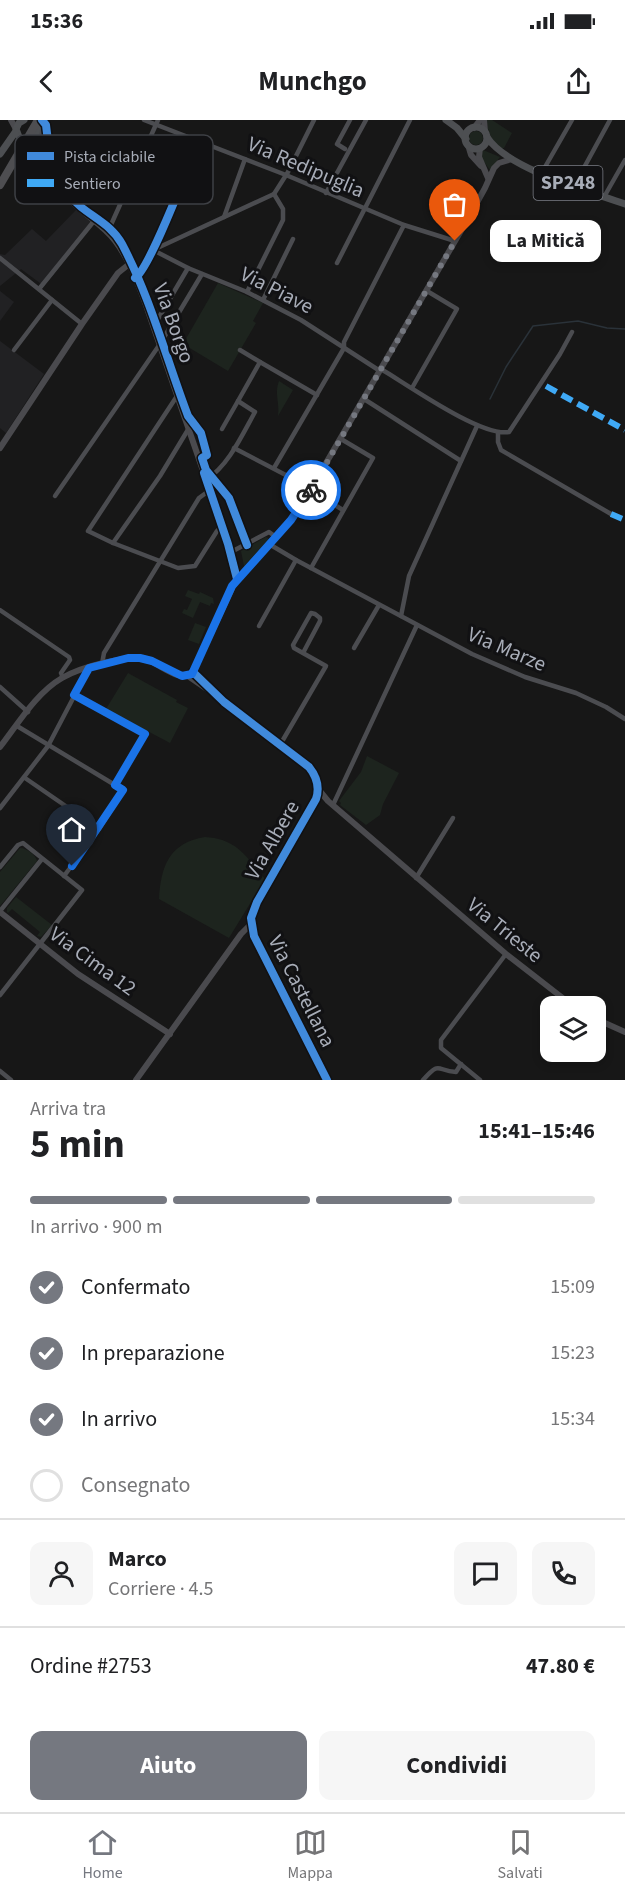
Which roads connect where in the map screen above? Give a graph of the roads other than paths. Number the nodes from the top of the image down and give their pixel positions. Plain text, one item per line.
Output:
1 (11, 120) edge
2 (22, 120) edge
3 (144, 120) edge
4 (314, 120) edge
5 (350, 120) edge
6 (366, 120) edge
7 (410, 120) edge
8 (446, 120) edge
9 (452, 120) edge
10 (482, 120) edge
11 (572, 120) edge
12 (610, 120) edge
13 (157, 122) edge
14 (473, 128) junction
15 (486, 134) junction
16 (15, 135) edge
17 (186, 135) edge
18 (15, 136) joint
19 (467, 142) junction
20 (213, 146) edge
21 (482, 147) junction
22 (347, 150) junction
23 (0, 154) edge
24 (15, 154) edge
25 (15, 155) edge
26 (357, 155) dead end
27 (245, 159) junction
28 (512, 159) junction
29 (625, 160) edge
30 (485, 170) junction
31 (541, 174) junction
32 (286, 175) junction
33 (0, 176) edge
34 (488, 179) junction
35 (0, 185) edge
36 (574, 186) junction
37 (326, 193) junction
38 (274, 194) junction
39 (604, 197) junction
40 (73, 204) edge
41 (120, 204) edge
42 (172, 204) edge
43 (625, 204) edge
44 (363, 209) junction
45 (224, 217) junction
46 (94, 221) junction
47 (404, 225) junction
48 (106, 231) junction
49 (293, 239) dead end
50 (455, 241) junction
51 (153, 250) junction
52 (0, 258) edge
53 (337, 263) dead end
54 (128, 265) junction
55 (188, 268) junction
56 (202, 274) junction
57 (135, 278) junction
58 (39, 289) junction
59 (427, 291) junction
60 (247, 292) junction
61 (52, 300) junction
62 (263, 300) junction
63 (152, 321) junction
64 (82, 324) junction
65 (572, 332) dead end
66 (160, 344) junction
67 (344, 346) junction
68 (14, 350) dead end
69 (240, 350) dead end
70 (260, 362) junction
71 (381, 370) junction
72 (412, 388) junction
73 (317, 395) junction
74 (177, 396) junction
75 (364, 399) junction
76 (238, 401) junction
77 (477, 426) junction
78 (189, 428) junction
79 (222, 429) dead end
80 (498, 433) junction
81 (341, 439) junction
82 (0, 448) edge
83 (234, 448) junction
84 (461, 461) junction
85 (274, 468) junction
86 (303, 484) dead end
87 (208, 485) junction
88 (217, 485) dead end
89 (311, 491) junction
90 (55, 496) dead end
91 (344, 510) junction
92 (611, 514) dead end
93 (222, 526) junction
94 (276, 537) junction
95 (113, 543) junction
96 (269, 544) junction
97 (231, 552) junction
98 (296, 560) junction
99 (160, 561) junction
100 (311, 568) junction
101 (237, 579) junction
102 (379, 604) junction
103 (0, 610) edge
104 (401, 616) junction
105 (417, 625) junction
106 (260, 626) dead end
107 (354, 648) dead end
108 (303, 652) junction
109 (200, 658) junction
110 (330, 659) dead end
111 (102, 664) junction
112 (326, 666) junction
113 (89, 668) junction
114 (191, 674) junction
115 (63, 678) junction
116 (205, 684) junction
117 (0, 687) edge
118 (211, 691) junction
119 (74, 695) junction
120 (28, 712) junction
121 (625, 719) edge
122 (17, 726) junction
123 (280, 745) junction
124 (48, 746) junction
125 (0, 747) edge
126 (24, 778) junction
127 (115, 785) junction
128 (318, 789) junction
129 (315, 799) junction
130 (330, 803) junction
131 (0, 808) edge
132 (453, 818) dead end
133 (99, 829) junction
134 (42, 859) junction
135 (2, 861) edge
136 (0, 867) edge
137 (64, 876) junction
138 (416, 878) junction
139 (0, 911) edge
140 (252, 916) joint
141 (251, 924) junction
142 (40, 944) junction
143 (506, 954) junction
144 (0, 995) edge
145 (560, 996) edge
146 (606, 1023) edge
147 (625, 1032) edge
148 (170, 1034) junction
149 (461, 1064) junction
150 (0, 1071) edge
151 (11, 1080) edge
152 (136, 1080) edge
153 (327, 1080) edge
154 (423, 1080) edge
155 (480, 1080) edge

1 - 18 street
2 - 16 main road
3 - 13 street, Via Redipuglia
4 - 32 street
5 - 22 street
6 - 22 street
7 - 44 street
8 - 19 main road, SP248
9 - 14 main road, SP248
10 - 14 street
10 - 15 street
11 - 31 street
12 - 36 street
13 - 17 street, Via Redipuglia
14 - 15 main road, SP248
14 - 19 main road
15 - 21 main road
15 - 28 main road, SP248
18 - 23 main road
19 - 21 main road, SP248
19 - 30 street
20 - 27 street, Via Redipuglia
21 - 28 main road, SP248
21 - 30 street
22 - 26 street
22 - 37 street
24 - 33 highway
25 - 35 highway
27 - 32 street, Via Redipuglia
27 - 45 street
28 - 31 main road, SP248
28 - 34 street
29 - 39 street
30 - 34 street
31 - 36 main road, SP248
32 - 37 street, Via Redipuglia
32 - 38 street
34 - 50 street
36 - 39 main road, SP248
37 - 44 street, Via Redipuglia
38 - 45 street
38 - 60 street
39 - 43 main road, SP248
40 - 46 street
41 - 48 street
42 - 51 street
44 - 47 street, Via Redipuglia
44 - 53 street
45 - 51 street
46 - 48 street
46 - 58 street
47 - 50 street, Via Redipuglia
47 - 67 street
48 - 54 street
49 - 62 street
50 - 59 street
51 - 55 street, Via Piave
51 - 57 street
52 - 58 street
54 - 57 street
54 - 64 street
55 - 56 street, Via Piave
55 - 63 street
56 - 60 street, Via Piave
56 - 66 street
57 - 63 street
58 - 61 street
59 - 71 street
59 - 72 street
60 - 62 street, Via Piave
61 - 64 street
61 - 68 street
62 - 67 street, Via Piave
63 - 66 street
64 - 82 street
65 - 80 street
66 - 74 street
66 - 90 street
67 - 71 street, Via Piave
67 - 73 street
69 - 70 street
70 - 73 street
70 - 76 street
71 - 72 street, Via Piave
71 - 75 street
72 - 77 street, Via Piave
73 - 85 street
74 - 78 street
74 - 95 street
75 - 81 street
75 - 84 street
76 - 79 street
76 - 83 street
77 - 80 street, Via Piave
77 - 84 street
78 - 87 street
78 - 95 street
80 - 92 street
81 - 89 street
81 - 91 street
83 - 85 street
83 - 87 street
84 - 104 street
85 - 86 street
87 - 88 street
87 - 93 street
87 - 99 street
89 - 91 street
89 - 94 street
91 - 100 street
93 - 97 street
93 - 99 street
94 - 96 street
94 - 97 street
95 - 99 street
96 - 98 street, Via Marze
96 - 101 street
97 - 101 street
98 - 100 street, Via Marze
98 - 106 street
99 - 111 street
100 - 102 street, Via Marze
101 - 109 street
102 - 104 street, Via Marze
102 - 107 street
103 - 115 street
104 - 105 street, Via Marze
105 - 121 street, Via Marze
105 - 130 street
108 - 108 street
108 - 112 street
109 - 114 street
109 - 116 street
110 - 112 street
111 - 113 street
111 - 114 street
112 - 123 street
113 - 115 street
113 - 119 street
114 - 116 street
114 - 118 street
115 - 120 street
116 - 118 street
117 - 120 street
118 - 123 street
119 - 124 street
119 - 127 street
120 - 122 street
122 - 124 street
122 - 125 street
123 - 128 street, Via Albere
124 - 126 street
124 - 127 street
126 - 131 street
126 - 133 street
127 - 133 street
128 - 129 street, Via Albere
128 - 130 street, Via Trieste
129 - 130 street
129 - 140 street, Via Albere
130 - 138 street, Via Trieste
132 - 138 street
133 - 137 street
134 - 135 street
134 - 137 street
134 - 139 street
135 - 136 street
137 - 142 street
138 - 143 street, Via Trieste
139 - 142 street, Via Cima 12
140 - 141 street, Via Castellana
141 - 148 street
141 - 153 street, Via Castellana
142 - 144 street
142 - 148 street, Via Cima 12
143 - 145 street, Via Trieste
143 - 149 street
146 - 147 street
148 - 152 street
149 - 154 street
149 - 155 street
150 - 151 street

